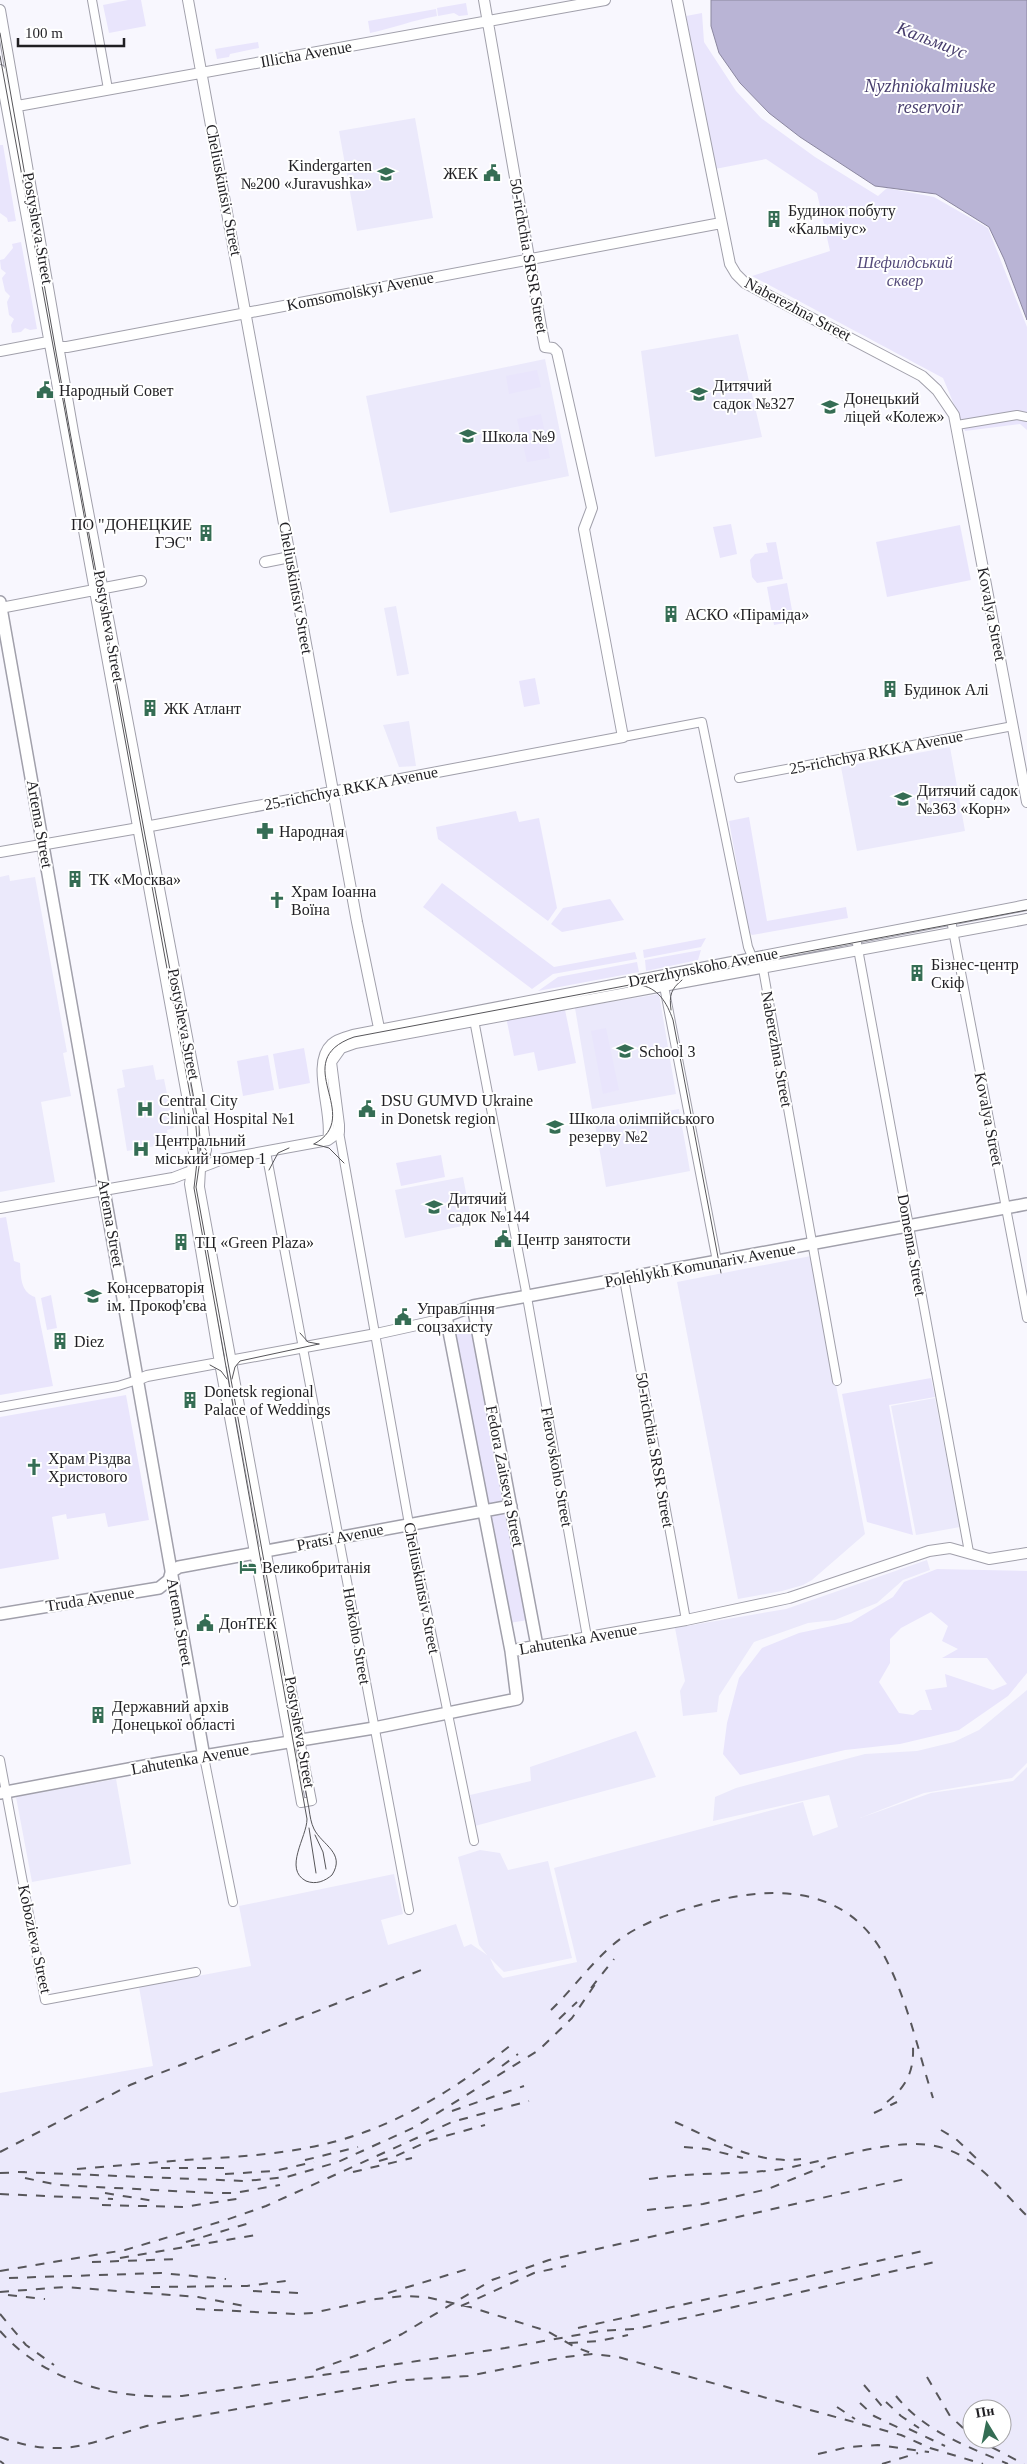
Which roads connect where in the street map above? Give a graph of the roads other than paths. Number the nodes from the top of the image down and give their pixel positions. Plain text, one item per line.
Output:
1 (92, 0) edge
2 (188, 0) edge
3 (484, 0) edge
4 (605, 0) edge
5 (676, 0) edge
6 (0, 10) edge
7 (488, 20) junction
8 (0, 70) edge
9 (201, 72) junction
10 (108, 90) junction
11 (12, 107) junction
12 (721, 223) junction
13 (530, 259) junction
14 (246, 313) junction
15 (48, 342) junction
16 (58, 347) junction
17 (0, 351) edge
18 (1027, 417) edge
19 (957, 425) junction
20 (290, 557) junction
21 (265, 562) dead end
22 (141, 581) dead end
23 (98, 589) junction
24 (0, 606) edge
25 (702, 722) joint
26 (1013, 726) junction
27 (623, 737) junction
28 (739, 778) dead end
29 (333, 792) junction
30 (1027, 802) edge
31 (143, 827) junction
32 (43, 844) junction
33 (0, 852) edge
34 (1027, 905) edge
35 (1027, 919) edge
36 (951, 920) junction
37 (953, 933) junction
38 (856, 938) junction
39 (859, 951) junction
40 (754, 958) junction
41 (762, 969) junction
42 (662, 975) junction
43 (665, 988) junction
44 (474, 1020) junction
45 (379, 1028) junction
46 (388, 1036) junction
47 (339, 1132) junction
48 (205, 1140) junction
49 (328, 1140) junction
50 (266, 1152) junction
51 (227, 1159) junction
52 (196, 1170) junction
53 (106, 1190) junction
54 (1027, 1204) edge
55 (0, 1208) edge
56 (1006, 1208) junction
57 (909, 1227) junction
58 (812, 1244) junction
59 (717, 1261) junction
60 (624, 1279) junction
61 (527, 1296) junction
62 (473, 1306) junction
63 (446, 1316) junction
64 (1027, 1318) edge
65 (376, 1334) junction
66 (305, 1347) junction
67 (225, 1362) junction
68 (137, 1380) junction
69 (838, 1382) dead end
70 (0, 1407) edge
71 (511, 1506) junction
72 (483, 1511) junction
73 (409, 1524) junction
74 (339, 1537) junction
75 (262, 1552) junction
76 (969, 1552) junction
77 (1027, 1554) edge
78 (171, 1572) junction
79 (0, 1614) edge
80 (686, 1620) junction
81 (587, 1637) junction
82 (537, 1646) junction
83 (511, 1651) junction
84 (448, 1714) junction
85 (374, 1728) junction
86 (295, 1741) junction
87 (204, 1757) junction
88 (0, 1760) edge
89 (3, 1793) edge
90 (474, 1841) dead end
91 (233, 1902) dead end
92 (409, 1910) dead end
93 (196, 1972) dead end

1 - 10 street
2 - 9 street, Cheliuskintsiv Street
3 - 7 street, 50-richchia SRSR Street
4 - 7 street, Illicha Avenue
5 - 12 street, Naberezhna Street
6 - 11 street, Postysheva Street
7 - 9 street, Illicha Avenue
7 - 13 street, 50-richchia SRSR Street
8 - 11 street, Postysheva Street
9 - 10 street, Illicha Avenue
9 - 14 street, Cheliuskintsiv Street
10 - 11 street, Illicha Avenue
11 - 15 street, Postysheva Street
11 - 16 street, Postysheva Street
12 - 13 street, Komsomolskyi Avenue
12 - 19 street, Naberezhna Street
13 - 14 street, Komsomolskyi Avenue
13 - 27 street, 50-richchia SRSR Street
14 - 16 street, Komsomolskyi Avenue
14 - 20 street, Cheliuskintsiv Street
15 - 16 street
15 - 17 street
15 - 23 street, Postysheva Street
16 - 23 street, Postysheva Street
18 - 19 street
19 - 26 street, Kovalya Street
20 - 21 street
20 - 29 street, Cheliuskintsiv Street
22 - 23 street
23 - 24 street
23 - 31 street, Postysheva Street
24 - 32 main road, Artema Street
25 - 27 street, 25-richchya RKKA Avenue
25 - 40 street, Naberezhna Street
26 - 28 street, 25-richchya RKKA Avenue
26 - 30 street, Kovalya Street
27 - 29 street, 25-richchya RKKA Avenue
29 - 31 street, 25-richchya RKKA Avenue
29 - 45 street, Cheliuskintsiv Street
31 - 32 street, 25-richchya RKKA Avenue
31 - 48 street, Postysheva Street
31 - 52 street, Postysheva Street
32 - 33 street, 25-richchya RKKA Avenue
32 - 53 main road, Artema Street
34 - 36 street, Dzerzhynskoho Avenue
35 - 37 street, Dzerzhynskoho Avenue
36 - 37 street, Kovalya Street
36 - 38 street, Dzerzhynskoho Avenue
37 - 39 street, Dzerzhynskoho Avenue
37 - 56 street, Kovalya Street
38 - 39 street, Domenna Street
38 - 40 street, Dzerzhynskoho Avenue
39 - 41 street, Dzerzhynskoho Avenue
39 - 57 street, Domenna Street
40 - 41 street, Naberezhna Street
40 - 42 street, Dzerzhynskoho Avenue
41 - 43 street, Dzerzhynskoho Avenue
41 - 58 street, Naberezhna Street
42 - 43 street
42 - 45 street, Dzerzhynskoho Avenue
43 - 44 street, Dzerzhynskoho Avenue
43 - 59 street
44 - 46 street, Dzerzhynskoho Avenue
44 - 61 street
45 - 46 street
45 - 49 street
46 - 47 street
47 - 49 street
47 - 65 street, Cheliuskintsiv Street
48 - 51 street
48 - 52 street, Postysheva Street
49 - 50 street
50 - 51 street
50 - 66 street, Horkoho Street
51 - 52 street
52 - 53 street
52 - 67 street, Postysheva Street
53 - 55 street
53 - 68 main road, Artema Street
54 - 56 main road, Polehlykh Komunariv Avenue
56 - 57 main road, Polehlykh Komunariv Avenue
56 - 64 street, Kovalya Street
57 - 58 main road, Polehlykh Komunariv Avenue
57 - 76 street, Domenna Street
58 - 59 main road, Polehlykh Komunariv Avenue
58 - 69 street, Naberezhna Street
59 - 60 main road, Polehlykh Komunariv Avenue
60 - 61 main road, Polehlykh Komunariv Avenue
60 - 80 street, 50-richchia SRSR Street
61 - 62 main road, Polehlykh Komunariv Avenue
61 - 81 street, Flerovskoho Street
62 - 63 main road, Polehlykh Komunariv Avenue
62 - 71 main road, Fedora Zaitseva Street
63 - 65 street, Polehlykh Komunariv Avenue
63 - 72 main road, Fedora Zaitseva Street
65 - 66 street, Polehlykh Komunariv Avenue
65 - 73 street, Cheliuskintsiv Street
66 - 67 street
66 - 74 street, Horkoho Street
67 - 68 street
67 - 75 street, Postysheva Street
68 - 70 street
68 - 78 main road, Artema Street
71 - 72 main road, Pratsi Avenue
71 - 82 main road, Fedora Zaitseva Street
72 - 73 main road, Pratsi Avenue
72 - 83 main road, Fedora Zaitseva Street
73 - 74 main road, Pratsi Avenue
73 - 84 street, Cheliuskintsiv Street
74 - 75 main road, Pratsi Avenue
74 - 85 street, Horkoho Street
75 - 78 main road, Pratsi Avenue
75 - 86 street, Postysheva Street
76 - 77 street, Lahutenka Avenue
76 - 80 street, Lahutenka Avenue
78 - 79 main road, Truda Avenue
78 - 87 main road, Artema Street
80 - 81 street, Lahutenka Avenue
81 - 82 street, Lahutenka Avenue
82 - 83 main road, Lahutenka Avenue
83 - 84 main road, Lahutenka Avenue
84 - 85 main road, Lahutenka Avenue
84 - 90 street, Cheliuskintsiv Street
85 - 86 main road, Lahutenka Avenue
85 - 92 street, Horkoho Street
86 - 86 street, Postysheva Street
86 - 87 main road, Lahutenka Avenue
87 - 89 main road, Lahutenka Avenue
87 - 91 street, Artema Street
88 - 89 street, Kobozieva Street
89 - 93 street, Kobozieva Street

